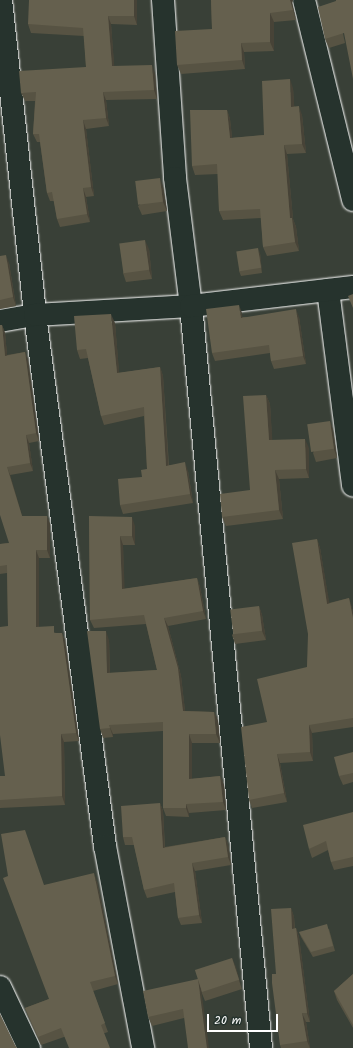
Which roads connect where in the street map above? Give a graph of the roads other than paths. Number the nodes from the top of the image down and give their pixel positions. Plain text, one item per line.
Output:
1 (1, 0) edge
2 (163, 0) edge
3 (304, 0) edge
4 (353, 200) edge
5 (353, 287) edge
6 (328, 290) junction
7 (191, 306) junction
8 (35, 315) junction
9 (0, 321) edge
10 (353, 485) edge
11 (0, 987) edge
12 (29, 1048) edge
13 (143, 1048) edge
14 (261, 1048) edge

1 - 8 street
2 - 7 street
3 - 4 street
5 - 6 street
6 - 7 street
6 - 10 street
7 - 8 street
7 - 14 street
8 - 9 street
8 - 13 street
11 - 12 street

